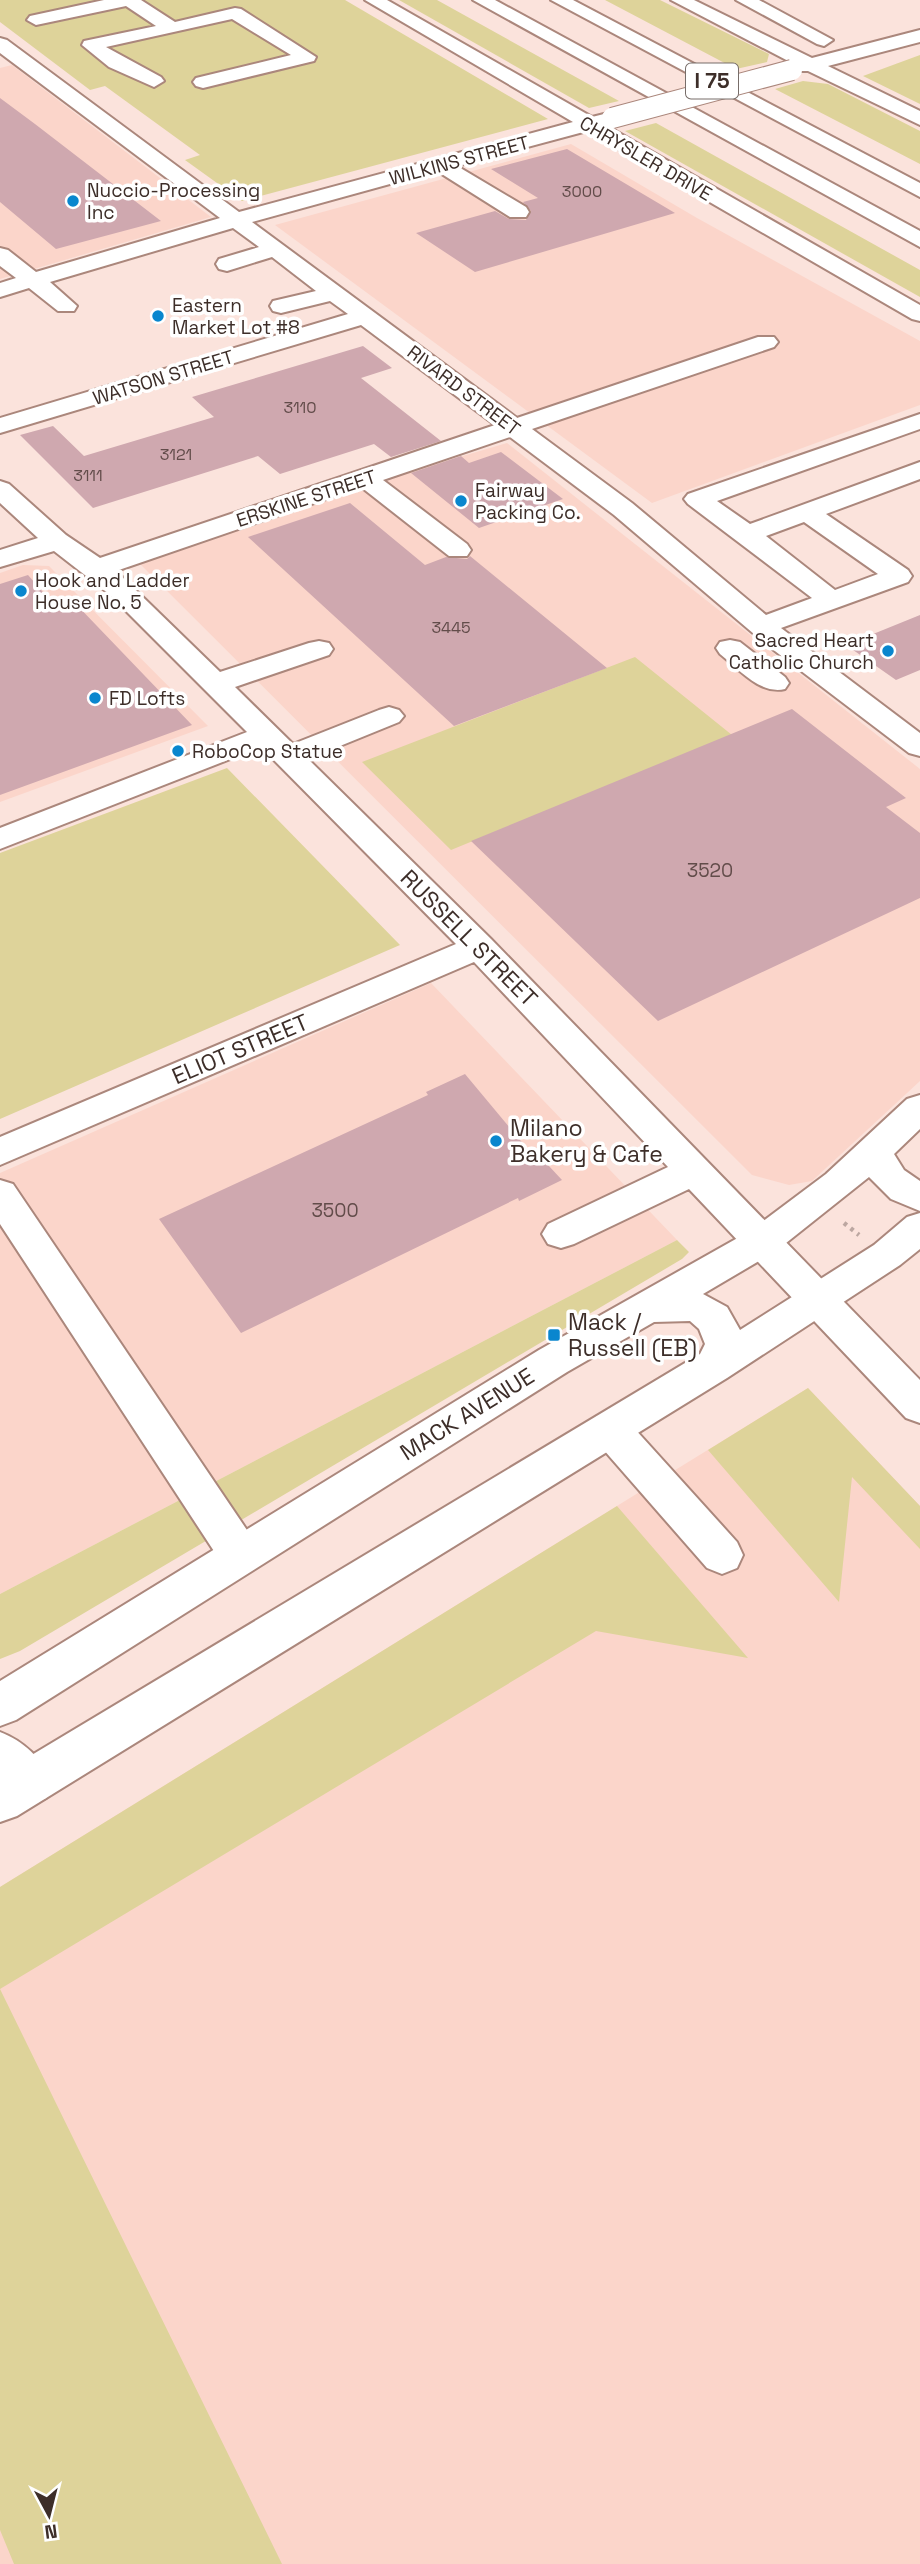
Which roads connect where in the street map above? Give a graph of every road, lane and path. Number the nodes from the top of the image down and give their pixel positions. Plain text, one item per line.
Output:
1 (374, 0) edge
2 (482, 0) edge
3 (560, 0) edge
4 (680, 0) edge
5 (745, 0) edge
6 (172, 27) junction
7 (16, 32) edge
8 (920, 36) edge
9 (824, 40) dead end
10 (12, 64) edge
11 (813, 64) junction
12 (154, 81) dead end
13 (203, 82) dead end
14 (920, 120) edge
15 (588, 125) junction
16 (714, 128) junction
17 (440, 165) junction
18 (920, 189) edge
19 (518, 212) dead end
20 (234, 220) junction
21 (920, 240) edge
22 (276, 250) junction
23 (0, 255) edge
24 (920, 263) edge
25 (227, 264) dead end
26 (32, 281) junction
27 (0, 290) edge
28 (334, 293) junction
29 (66, 306) dead end
30 (281, 306) dead end
31 (920, 314) edge
32 (366, 316) junction
33 (240, 327) dead end
34 (766, 342) dead end
35 (264, 347) junction
36 (920, 421) edge
37 (0, 426) edge
38 (516, 429) junction
39 (920, 470) edge
40 (365, 478) junction
41 (0, 489) edge
42 (807, 512) junction
43 (747, 534) junction
44 (57, 541) junction
45 (458, 550) dead end
46 (0, 559) edge
47 (97, 568) junction
48 (832, 601) junction
49 (762, 626) junction
50 (730, 648) dead end
51 (320, 649) dead end
52 (803, 658) junction
53 (214, 684) junction
54 (920, 712) edge
55 (389, 716) dead end
56 (890, 725) junction
57 (277, 746) junction
58 (920, 747) edge
59 (0, 839) edge
60 (479, 947) junction
61 (920, 1108) edge
62 (874, 1151) junction
63 (0, 1152) edge
64 (694, 1170) junction
65 (0, 1194) edge
66 (920, 1197) edge
67 (840, 1220) dead end
68 (920, 1227) edge
69 (561, 1234) dead end
70 (865, 1240) dead end
71 (763, 1241) junction
72 (820, 1301) junction
73 (646, 1308) junction
74 (713, 1367) junction
75 (920, 1406) edge
76 (610, 1429) junction
77 (240, 1555) junction
78 (722, 1555) dead end
79 (0, 1705) edge
80 (10, 1779) edge

1 - 15 main road, CHRYSLER DRIVE
2 - 16 main road, I 75
3 - 18 main road, I 75
4 - 11 main road
5 - 9 main road
6 - 7 main road
6 - 12 main road
6 - 13 main road
7 - 10 main road, RIVARD STREET
8 - 11 main road, WILKINS STREET
10 - 20 main road, RIVARD STREET
11 - 14 main road
11 - 15 main road, WILKINS STREET, bridge
15 - 17 main road, WILKINS STREET
15 - 31 main road, CHRYSLER DRIVE
16 - 21 main road, I 75
16 - 24 main road
17 - 19 main road
17 - 20 main road, WILKINS STREET
20 - 22 main road, RIVARD STREET
20 - 26 main road, WILKINS STREET
22 - 25 main road
22 - 28 main road, RIVARD STREET
23 - 26 main road
26 - 27 main road, WILKINS STREET
26 - 29 main road
28 - 30 main road
28 - 32 main road, RIVARD STREET
32 - 35 main road, WATSON STREET
32 - 38 main road, RIVARD STREET
33 - 35 main road
34 - 38 main road, ERSKINE STREET
35 - 37 main road, WATSON STREET
36 - 43 main road
38 - 40 main road, ERSKINE STREET
38 - 49 main road, RIVARD STREET
39 - 42 main road
40 - 45 main road
40 - 47 main road, ERSKINE STREET
41 - 44 main road, RUSSELL STREET
42 - 43 main road
42 - 48 main road
43 - 48 main road
44 - 46 main road
44 - 47 main road, RUSSELL STREET
47 - 53 main road, RUSSELL STREET
48 - 49 main road
49 - 52 main road, RIVARD STREET
50 - 52 main road
51 - 53 main road
52 - 56 main road, RIVARD STREET
53 - 57 main road, RUSSELL STREET
54 - 56 main road
55 - 57 main road
56 - 58 main road, RIVARD STREET
57 - 59 main road
57 - 60 main road, RUSSELL STREET
60 - 63 main road, ELIOT STREET
60 - 64 main road, RUSSELL STREET
61 - 62 main road, MACK AVENUE
62 - 66 main road
62 - 71 main road, MACK AVENUE
64 - 69 main road
64 - 71 main road, RUSSELL STREET
65 - 77 main road
67 - 70 path
68 - 72 main road
71 - 72 main road, RUSSELL STREET
71 - 73 main road, MACK AVENUE
72 - 74 main road
72 - 75 main road, RUSSELL STREET
73 - 74 main road
73 - 77 main road, MACK AVENUE
74 - 76 main road
76 - 78 main road
76 - 80 main road
77 - 79 main road, MACK AVENUE

